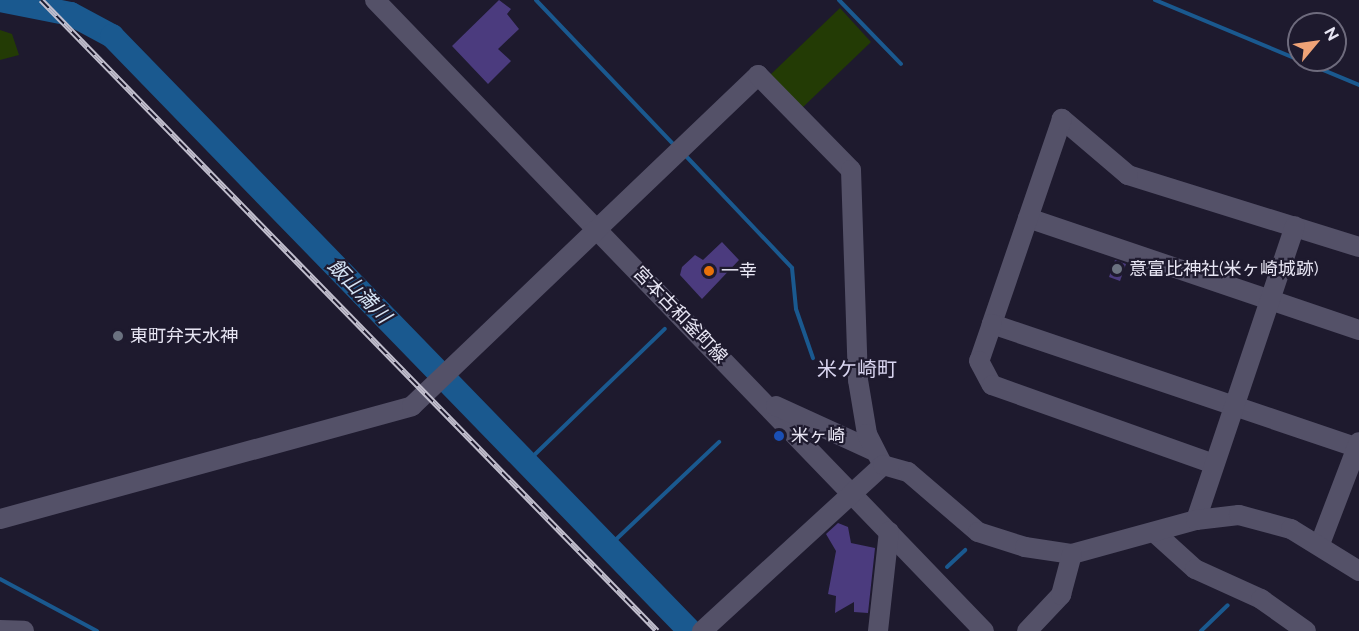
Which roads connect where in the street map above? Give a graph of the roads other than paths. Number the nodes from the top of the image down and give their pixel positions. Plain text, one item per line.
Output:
1 (361, 0) edge
2 (375, 0) edge
3 (392, 18) junction
4 (1029, 218) junction
5 (1295, 226) junction
6 (597, 228) junction
7 (1359, 247) edge
8 (1268, 300) junction
9 (992, 324) junction
10 (1359, 330) edge
11 (754, 392) junction
12 (1233, 407) junction
13 (1358, 446) edge
14 (871, 453) junction
15 (1214, 464) junction
16 (849, 492) junction
17 (0, 519) edge
18 (1196, 520) junction
19 (889, 532) junction
20 (1154, 532) junction
21 (1320, 544) junction
22 (1072, 554) junction
23 (1359, 571) edge
24 (0, 630) edge
25 (24, 631) edge
26 (702, 631) edge
27 (878, 631) edge
28 (984, 631) edge
29 (1027, 631) edge
30 (1306, 631) edge

1 - 3 street
2 - 3 street, 宮本古和釜町線
3 - 6 street, 宮本古和釜町線
4 - 5 street
4 - 8 street
4 - 9 street
5 - 7 street
5 - 8 street
6 - 11 street, 宮本古和釜町線
6 - 14 street
6 - 17 street
8 - 10 street
8 - 12 street
9 - 12 street
9 - 15 street
11 - 14 street
11 - 16 street, 宮本古和釜町線
12 - 13 street
12 - 15 street
13 - 21 street
14 - 16 street
14 - 22 street
15 - 18 street
16 - 19 street, 宮本古和釜町線
16 - 26 street
18 - 20 street
18 - 21 street
19 - 27 street
19 - 28 street, 宮本古和釜町線
20 - 22 street
20 - 30 street
21 - 23 street
22 - 29 street
24 - 25 street

